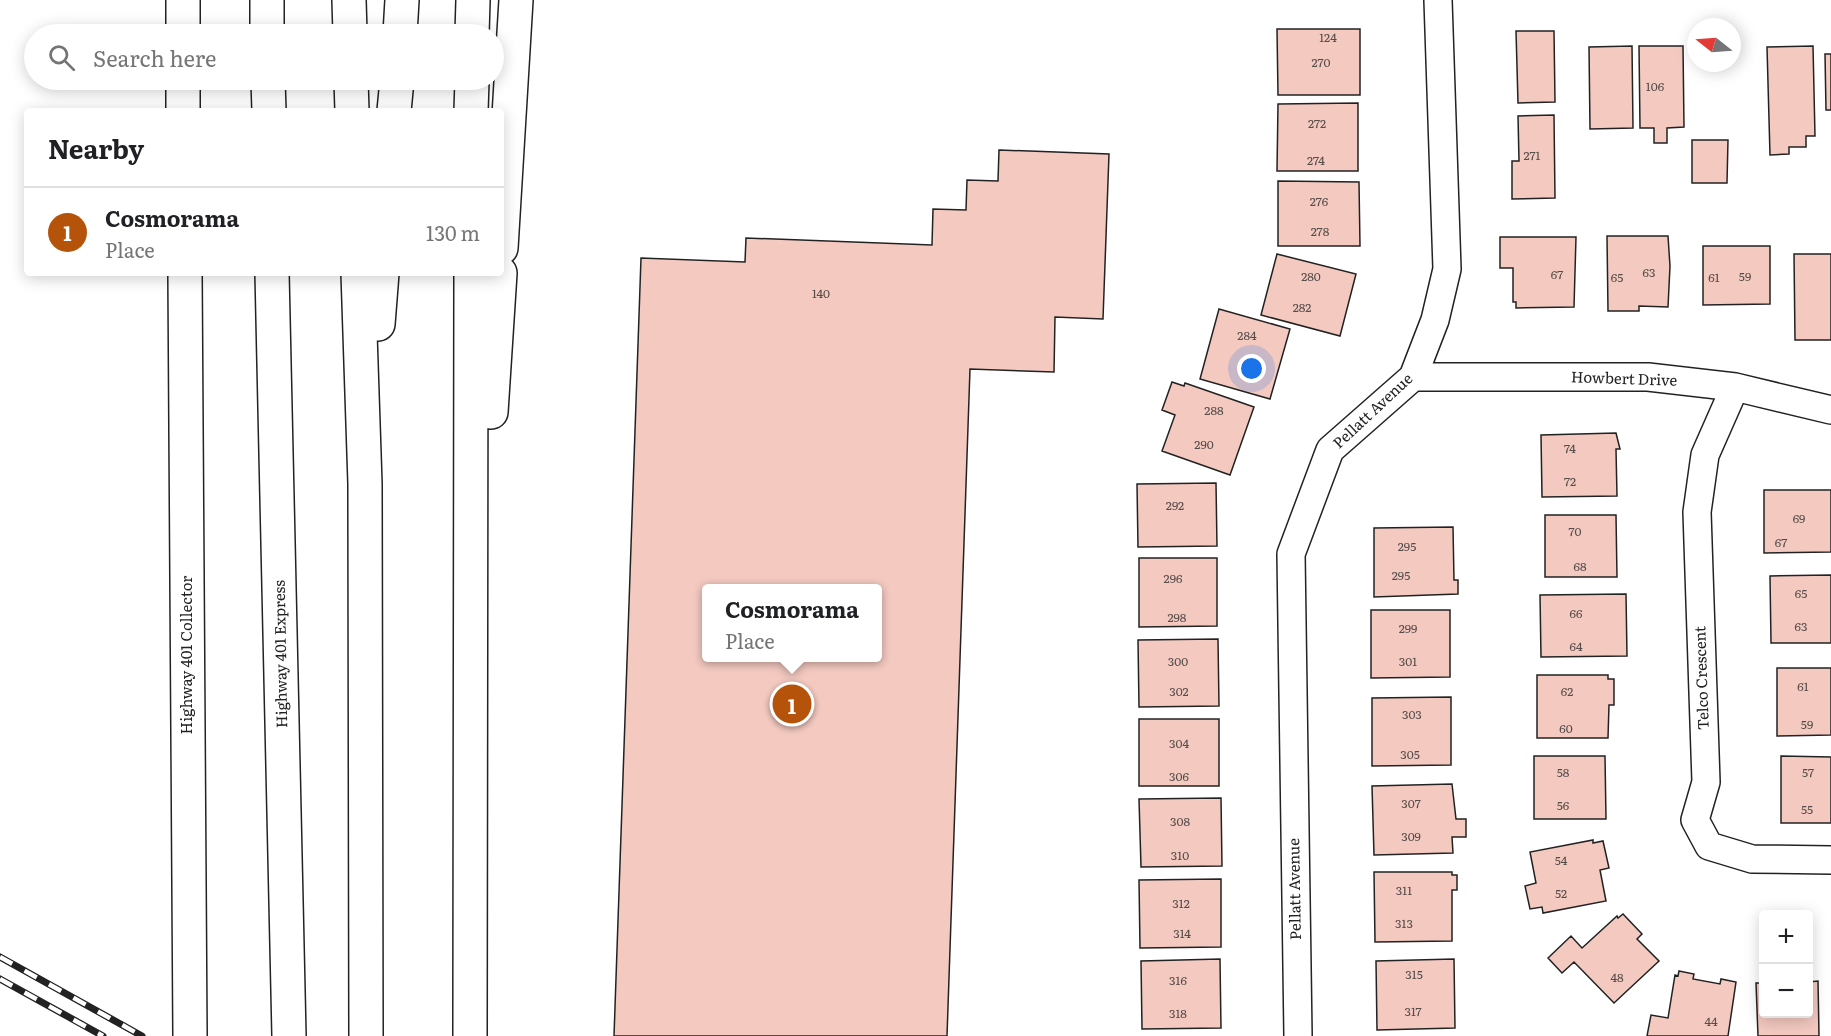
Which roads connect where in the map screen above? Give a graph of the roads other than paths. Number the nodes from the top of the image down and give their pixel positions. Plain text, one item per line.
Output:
1 (1438, 0) edge
2 (516, 4) edge
3 (183, 90) edge
4 (268, 90) edge
5 (351, 90) edge
6 (396, 90) edge
7 (472, 90) edge
8 (183, 108) edge
9 (269, 108) edge
10 (352, 108) edge
11 (394, 108) edge
12 (471, 108) edge
13 (504, 199) edge
14 (184, 276) edge
15 (272, 276) edge
16 (358, 276) edge
17 (382, 276) edge
18 (471, 276) edge
19 (500, 276) edge
20 (1413, 377) junction
21 (1735, 387) junction
22 (1831, 410) edge
23 (365, 484) junction
24 (471, 683) junction
25 (1831, 860) edge
26 (190, 1024) edge
27 (289, 1036) edge
28 (366, 1036) edge
29 (470, 1036) edge
30 (1298, 1036) edge

1 - 20 street, Pellatt Avenue
2 - 13 highway
3 - 8 highway
4 - 9 highway
5 - 10 highway
6 - 11 highway
7 - 12 highway
14 - 26 highway, Highway 401 Collector
15 - 27 highway, Highway 401 Express
16 - 23 highway
17 - 23 highway
18 - 24 highway
19 - 24 highway
20 - 21 street, Howbert Drive
20 - 30 street, Pellatt Avenue
21 - 22 street, Howbert Drive
21 - 25 street, Telco Crescent
23 - 28 highway
24 - 29 highway

